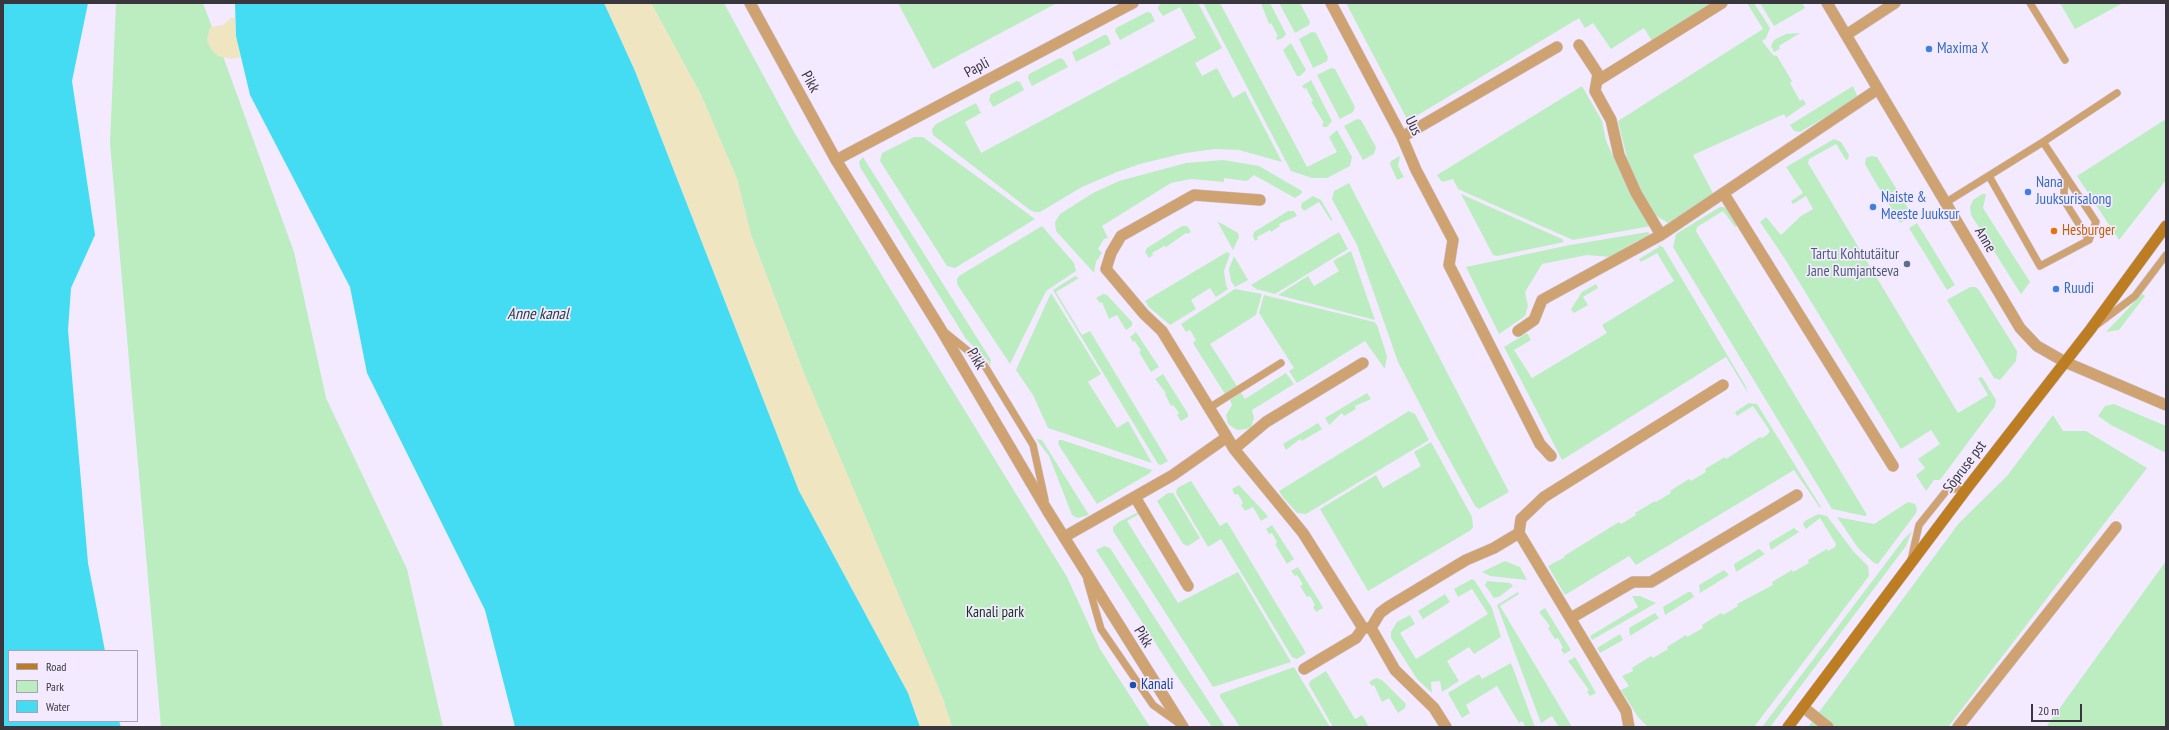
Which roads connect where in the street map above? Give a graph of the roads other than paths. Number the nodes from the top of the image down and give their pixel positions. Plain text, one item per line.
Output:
1 (750, 3) edge
2 (1132, 3) edge
3 (1331, 3) edge
4 (1722, 3) edge
5 (1827, 3) edge
6 (1895, 3) edge
7 (2030, 3) edge
8 (1846, 35) junction
9 (1579, 45) dead end
10 (1557, 48) dead end
11 (2065, 60) dead end
12 (1597, 82) junction
13 (1878, 89) junction
14 (2117, 93) dead end
15 (1402, 137) junction
16 (2043, 142) junction
17 (836, 160) junction
18 (1989, 176) junction
19 (2065, 176) junction
20 (1724, 194) junction
21 (1260, 200) dead end
22 (1945, 203) junction
23 (2166, 226) edge
24 (1661, 235) junction
25 (2089, 240) junction
26 (2166, 255) edge
27 (940, 328) junction
28 (2090, 330) junction
29 (1518, 331) dead end
30 (1280, 362) dead end
31 (2065, 362) junction
32 (1363, 363) dead end
33 (1723, 385) dead end
34 (2166, 405) edge
35 (1210, 408) junction
36 (1228, 437) junction
37 (1234, 449) junction
38 (1551, 456) dead end
39 (1893, 466) dead end
40 (1968, 487) junction
41 (1797, 495) dead end
42 (1135, 497) junction
43 (1047, 510) junction
44 (2116, 527) dead end
45 (1519, 533) junction
46 (1064, 538) junction
47 (1910, 566) junction
48 (1083, 567) junction
49 (1188, 586) dead end
50 (1571, 618) junction
51 (1367, 628) junction
52 (1304, 669) dead end
53 (1803, 707) junction
54 (1182, 726) edge
55 (1627, 726) edge
56 (1446, 727) edge
57 (1788, 727) edge
58 (1828, 727) edge
59 (1958, 727) edge

1 - 17 street, Pikk
2 - 17 street, Papli
3 - 15 street, Uus
4 - 12 street
5 - 8 street, Anne
6 - 8 street
7 - 11 lane
8 - 13 street, Anne
9 - 12 street
10 - 15 street
12 - 24 street
13 - 20 street
13 - 22 street, Anne
14 - 16 lane
15 - 38 street, Uus
16 - 18 lane
16 - 19 lane
17 - 27 street, Pikk
18 - 22 lane
18 - 25 lane
19 - 25 lane
19 - 25 lane
20 - 24 street
20 - 39 street
21 - 35 street
22 - 31 street, Anne
23 - 28 main road, Sõpruse pst
24 - 29 street
26 - 28 lane
27 - 43 street, Pikk
27 - 43 lane
28 - 31 main road, Sõpruse pst
30 - 35 lane
31 - 34 street, Anne
31 - 40 main road, Sõpruse pst
32 - 37 street
33 - 45 street
35 - 36 street
36 - 37 street
36 - 42 street
37 - 51 street
40 - 47 main road, Sõpruse pst
40 - 47 lane
41 - 50 street
42 - 46 street
42 - 49 street
43 - 46 street, Pikk
44 - 59 street
45 - 50 street
45 - 51 street
46 - 48 street, Pikk
47 - 53 main road, Sõpruse pst
48 - 54 street, Pikk
48 - 54 lane
50 - 55 street
51 - 52 street
51 - 56 street
53 - 57 main road, Sõpruse pst
53 - 58 street

